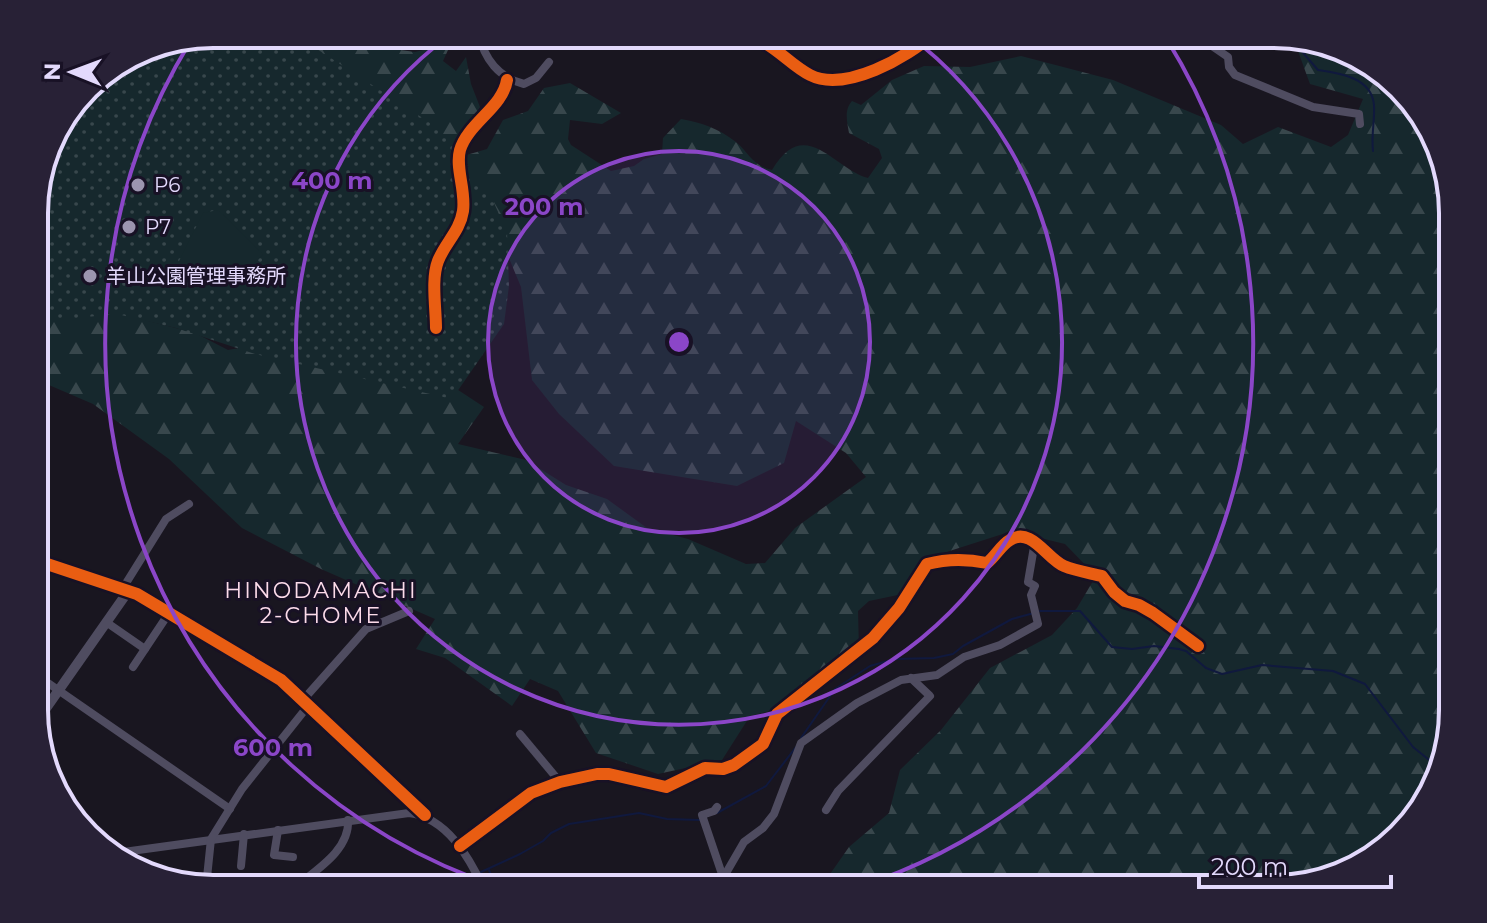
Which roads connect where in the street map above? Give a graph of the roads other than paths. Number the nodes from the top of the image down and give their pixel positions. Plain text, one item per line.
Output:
1 (483, 48) edge
2 (771, 48) edge
3 (915, 48) edge
4 (1215, 48) edge
5 (549, 62) dead end
6 (507, 80) junction
7 (1360, 124) dead end
8 (436, 328) dead end
9 (189, 504) dead end
10 (1035, 541) junction
11 (48, 564) edge
12 (126, 589) junction
13 (409, 611) dead end
14 (169, 613) junction
15 (106, 622) junction
16 (1198, 646) dead end
17 (145, 649) junction
18 (133, 667) dead end
19 (911, 678) junction
20 (48, 683) edge
21 (59, 690) junction
22 (306, 703) junction
23 (48, 706) edge
24 (520, 734) dead end
25 (560, 782) junction
26 (717, 807) dead end
27 (230, 809) junction
28 (826, 810) dead end
29 (425, 815) junction
30 (348, 820) junction
31 (278, 830) junction
32 (244, 834) junction
33 (211, 839) junction
34 (460, 846) junction
35 (129, 851) edge
36 (293, 857) dead end
37 (241, 866) dead end
38 (207, 875) edge
39 (310, 875) edge
40 (476, 875) edge
41 (720, 875) edge
42 (725, 875) edge

1 - 6 street
2 - 3 street
4 - 7 street
5 - 6 street
6 - 8 street
9 - 12 street
10 - 16 street
10 - 19 street
10 - 25 street
11 - 12 street
12 - 14 street
12 - 15 street
13 - 22 street
14 - 17 street
14 - 22 street
15 - 17 street
15 - 21 street
17 - 18 street
19 - 28 street
19 - 42 street
20 - 21 street
21 - 23 street
21 - 27 street
22 - 27 street
22 - 29 street
24 - 25 street
25 - 34 street
26 - 41 street
27 - 33 street
29 - 30 street
29 - 34 street
30 - 31 street
30 - 39 street
31 - 32 street
31 - 36 street
32 - 33 street
32 - 37 street
33 - 35 street
33 - 38 street
34 - 40 street

